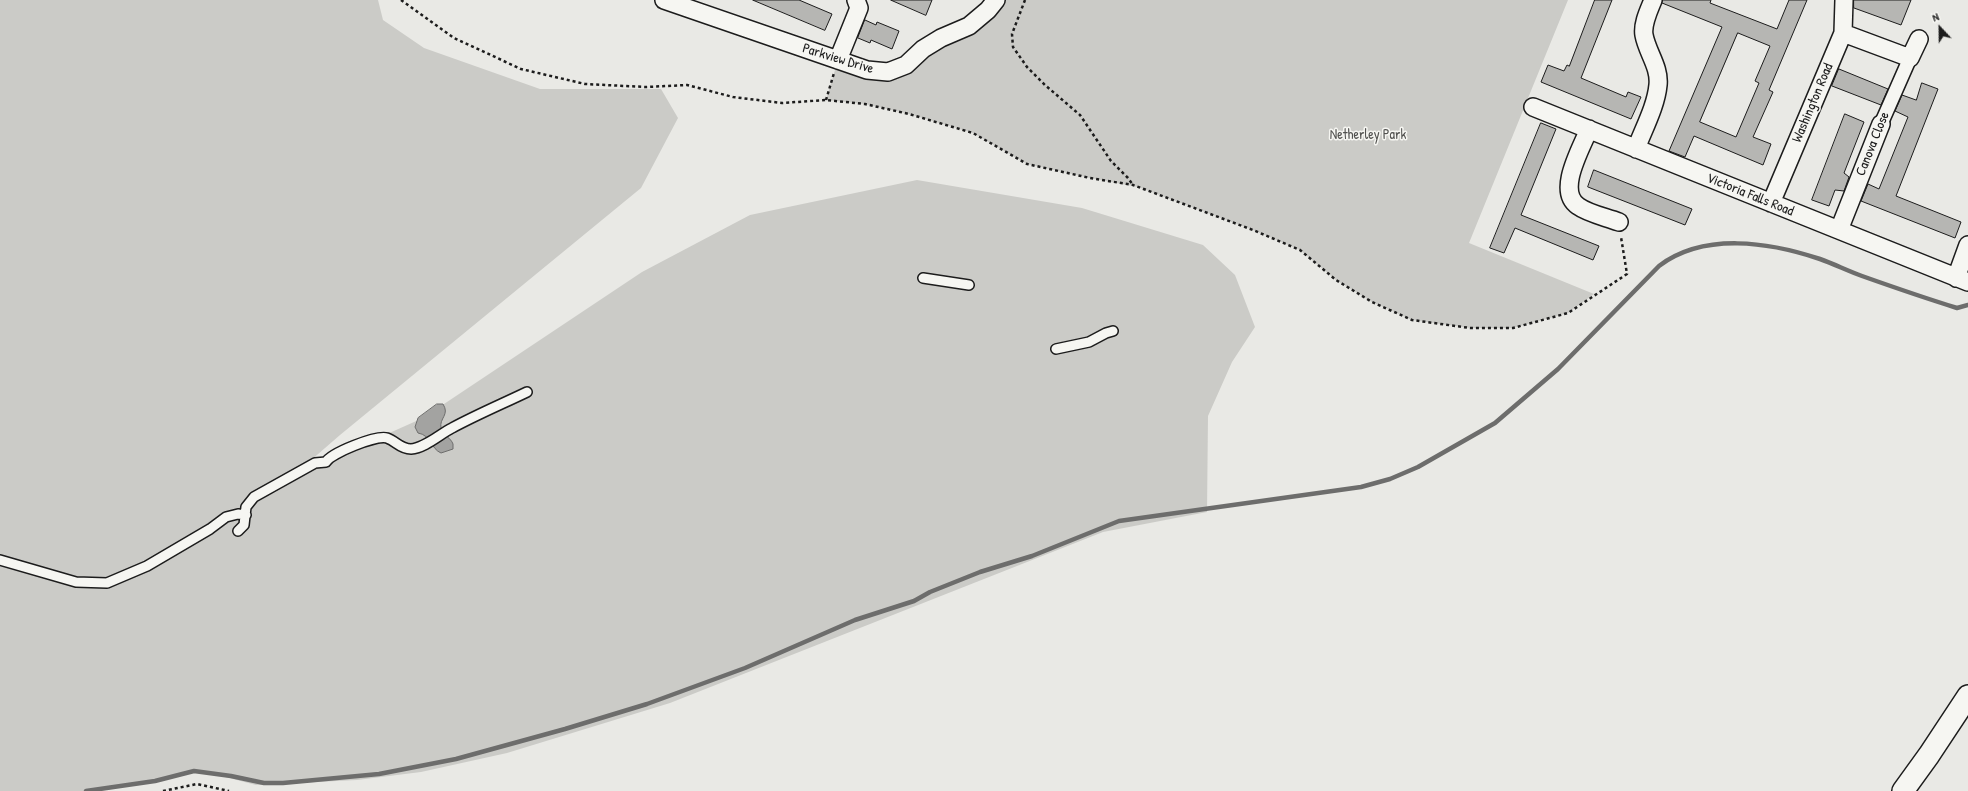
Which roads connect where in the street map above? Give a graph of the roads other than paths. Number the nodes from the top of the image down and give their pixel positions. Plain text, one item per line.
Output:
1 (664, 0) edge
2 (856, 0) edge
3 (996, 0) edge
4 (1653, 0) edge
5 (1844, 0) edge
6 (1842, 33) junction
7 (1918, 39) dead end
8 (1910, 58) junction
9 (838, 60) junction
10 (1533, 107) dead end
11 (1881, 124) joint
12 (1589, 130) junction
13 (1636, 148) junction
14 (1771, 203) junction
15 (1618, 222) road end
16 (1839, 230) junction
17 (1968, 245) edge
18 (923, 278) dead end
19 (1962, 280) edge
20 (969, 285) dead end
21 (1113, 331) dead end
22 (1056, 349) dead end
23 (527, 392) dead end
24 (246, 515) junction
25 (238, 530) dead end
26 (0, 560) edge
27 (1968, 696) edge
28 (1903, 791) edge

1 - 9 street, Parkview Drive
2 - 9 street
3 - 9 street, Parkview Drive
4 - 13 street
5 - 6 street, Washington Road
6 - 8 street
6 - 14 street, Washington Road
7 - 8 street
8 - 11 street, Canova Close
10 - 12 street, Victoria Falls Road
11 - 16 street, Canova Close
12 - 13 street, Victoria Falls Road
12 - 15 street
13 - 14 street, Victoria Falls Road
14 - 16 street, Victoria Falls Road
16 - 19 street, Victoria Falls Road
17 - 19 street
18 - 20 lane
21 - 22 lane
23 - 24 lane
24 - 25 lane
24 - 26 lane
27 - 28 street

